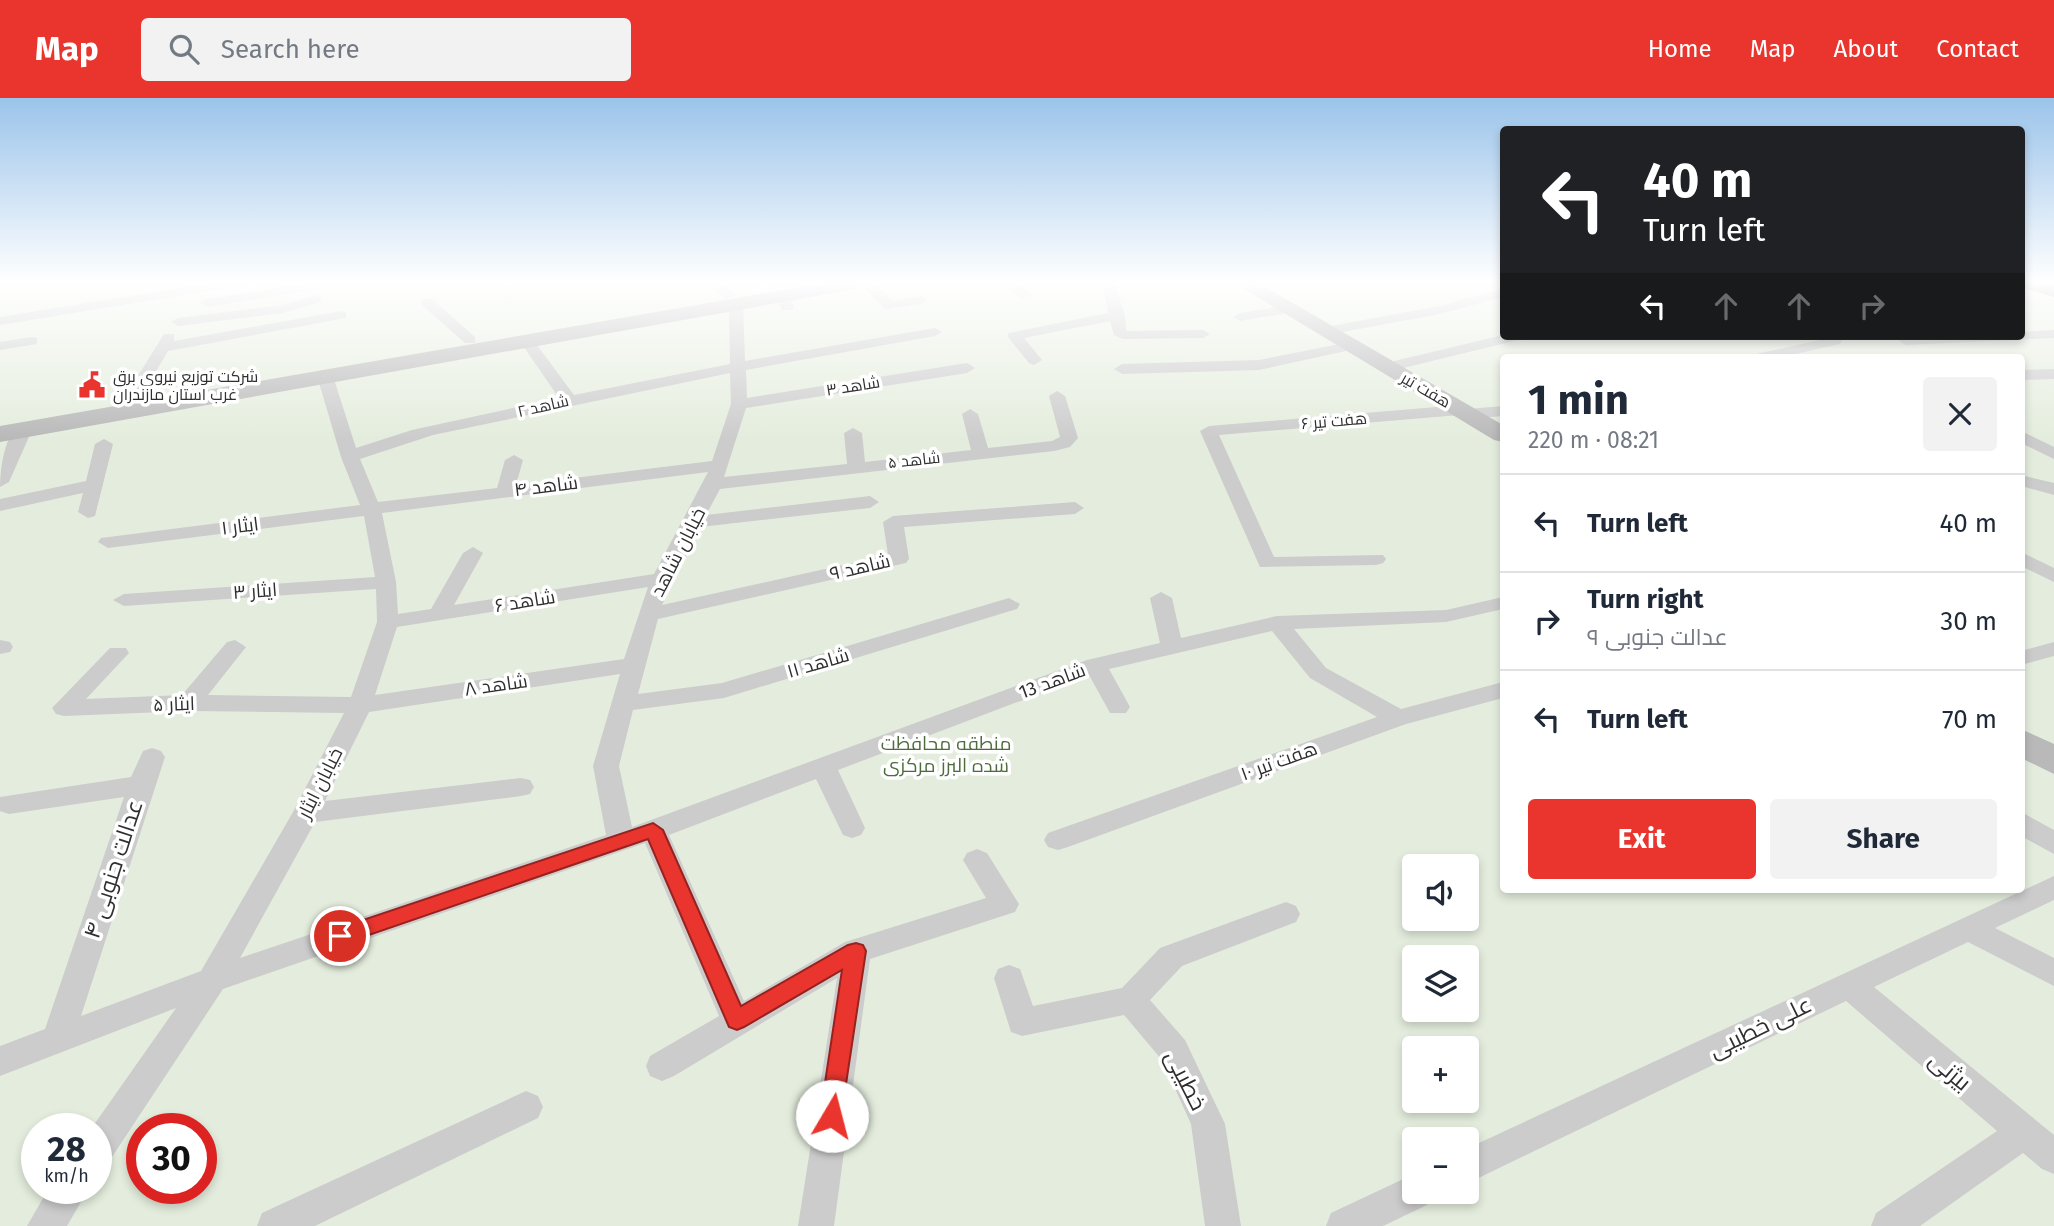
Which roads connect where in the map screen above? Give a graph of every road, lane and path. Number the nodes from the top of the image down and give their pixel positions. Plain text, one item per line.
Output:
1 (170, 334) edge
2 (239, 334) edge
3 (463, 334) edge
4 (512, 334) edge
5 (559, 334) edge
6 (736, 334) edge
7 (925, 334) edge
8 (1026, 334) edge
9 (1122, 334) edge
10 (1203, 334) dead end
11 (1330, 334) edge
12 (2054, 334) edge
13 (2025, 336) edge
14 (470, 340) junction
15 (526, 340) junction
16 (1500, 340) edge
17 (1833, 340) edge
18 (1919, 340) edge
19 (32, 341) dead end
20 (1906, 341) dead end
21 (0, 346) edge
22 (1350, 346) junction
23 (161, 348) junction
24 (1775, 354) edge
25 (1034, 360) dead end
26 (738, 365) junction
27 (1387, 367) junction
28 (967, 368) dead end
29 (1122, 369) dead end
30 (2054, 374) edge
31 (2025, 375) edge
32 (325, 376) junction
33 (2054, 390) edge
34 (1057, 396) dead end
35 (131, 400) junction
36 (569, 400) junction
37 (739, 404) junction
38 (1500, 411) edge
39 (1464, 412) junction
40 (970, 414) dead end
41 (0, 422) edge
42 (23, 430) junction
43 (0, 433) edge
44 (853, 433) dead end
45 (1500, 433) edge
46 (2025, 438) edge
47 (104, 444) dead end
48 (980, 452) junction
49 (2054, 454) edge
50 (350, 457) junction
51 (514, 460) dead end
52 (856, 466) junction
53 (717, 474) junction
54 (2025, 481) edge
55 (0, 482) edge
56 (95, 485) junction
57 (2053, 489) edge
58 (505, 491) junction
59 (870, 502) dead end
60 (0, 505) edge
61 (1075, 508) dead end
62 (372, 510) junction
63 (88, 512) dead end
64 (694, 522) junction
65 (108, 542) dead end
66 (473, 552) dead end
67 (1376, 559) dead end
68 (2025, 560) edge
69 (2054, 576) edge
70 (662, 579) junction
71 (386, 582) junction
72 (1161, 598) dead end
73 (124, 600) dead end
74 (1009, 604) dead end
75 (1500, 604) edge
76 (438, 615) junction
77 (648, 615) junction
78 (388, 622) junction
79 (1277, 623) junction
80 (235, 647) dead end
81 (1172, 648) junction
82 (2054, 649) edge
83 (118, 653) dead end
84 (2025, 657) edge
85 (632, 665) junction
86 (1095, 665) junction
87 (1500, 691) edge
88 (189, 703) junction
89 (623, 704) junction
90 (360, 705) junction
91 (1118, 707) dead end
92 (1398, 718) junction
93 (2025, 743) edge
94 (152, 757) dead end
95 (2054, 761) edge
96 (823, 765) junction
97 (141, 785) junction
98 (521, 787) dead end
99 (9, 804) dead end
100 (306, 813) junction
101 (2025, 825) edge
102 (852, 828) dead end
103 (653, 830) junction
104 (1058, 840) dead end
105 (621, 841) junction
106 (2054, 844) edge
107 (977, 860) dead end
108 (2054, 887) edge
109 (1286, 914) dead end
110 (1968, 928) junction
111 (856, 951) junction
112 (2054, 973) edge
113 (1009, 978) dead end
114 (212, 980) junction
115 (1848, 984) junction
116 (1131, 1000) junction
117 (737, 1020) junction
118 (58, 1040) junction
119 (0, 1061) edge
120 (662, 1066) dead end
121 (526, 1107) dead end
122 (112, 1127) edge
123 (2023, 1133) junction
124 (2054, 1157) edge
125 (1479, 1161) edge
126 (1402, 1198) edge
127 (60, 1204) edge
128 (45, 1226) edge
129 (275, 1226) edge
130 (816, 1226) edge
131 (1223, 1226) edge
132 (1345, 1226) edge
133 (1889, 1226) edge

1 - 23 street
2 - 23 street
3 - 14 street
4 - 14 main road
5 - 15 main road
6 - 26 street, خیابان شاهد
7 - 26 street, شاهد ۲
8 - 25 street
9 - 10 street
11 - 22 main road, هفت تیر
12 - 13 street
14 - 35 main road
15 - 32 main road
15 - 36 street
16 - 27 street
17 - 24 street
18 - 20 street
19 - 21 street
22 - 27 main road, هفت تیر
22 - 29 street
23 - 35 street
26 - 36 street, شاهد ۲
26 - 37 street, خیابان شاهد
27 - 39 main road, هفت تیر
28 - 37 street, شاهد ۳
30 - 31 street
31 - 33 street
32 - 42 main road
32 - 50 street, خیابان ایثار
34 - 48 street, شاهد ۵
35 - 41 main road
36 - 50 street, شاهد ۲
37 - 53 street, خیابان شاهد
38 - 39 street, هفت تیر ۶
39 - 45 main road, هفت تیر
39 - 67 street, هفت تیر ۶
40 - 48 street
42 - 43 main road
42 - 55 street
44 - 52 street
46 - 49 street
47 - 56 street
48 - 52 street, شاهد ۵
50 - 62 street, خیابان ایثار
51 - 58 street
52 - 53 street, شاهد ۵
53 - 58 street, شاهد ۴
53 - 64 street, خیابان شاهد
54 - 57 street
56 - 60 street
56 - 63 street
58 - 62 street, شاهد ۴
59 - 64 street
61 - 77 street, شاهد ۹
62 - 65 street, ایثار ۱
62 - 71 street, خیابان ایثار
64 - 70 street, خیابان شاهد
66 - 76 street
68 - 69 street
70 - 76 street, شاهد ۶
70 - 77 street, خیابان شاهد
71 - 73 street, ایثار ۳
71 - 78 street, خیابان ایثار
72 - 81 street
74 - 89 street, شاهد ۱۱
75 - 79 street, شاهد 13
76 - 78 street, شاهد ۶
77 - 85 street, خیابان شاهد
78 - 90 street, خیابان ایثار
79 - 81 street, شاهد 13
79 - 92 street
80 - 88 street
81 - 86 street, شاهد 13
82 - 84 street
83 - 88 street, ایثار ۵
85 - 89 street, خیابان شاهد
85 - 90 street, شاهد ۸
86 - 91 street
86 - 96 street, شاهد 13
87 - 92 street, هفت تیر ۱۰
88 - 90 street, ایثار ۵
89 - 105 street, خیابان شاهد
90 - 100 street, خیابان ایثار
92 - 104 street, هفت تیر ۱۰
93 - 95 main road
94 - 97 street
96 - 102 street
96 - 103 street, شاهد 13
97 - 99 street, عدالت جنوبی ۴
97 - 118 street, عدالت جنوبی ۴
98 - 100 street
100 - 114 street, خیابان ایثار
101 - 106 street
103 - 105 street, شاهد 13
103 - 117 street
105 - 114 street, شاهد 13
107 - 111 street
108 - 110 street, علی خطیبی
109 - 116 street
110 - 112 street
110 - 115 street, علی خطیبی
111 - 117 street
111 - 130 street
113 - 116 street
114 - 118 street
114 - 122 street, خیابان ایثار
115 - 123 street, بیژنی
115 - 125 street, علی خطیبی
116 - 131 street, خطیبی
117 - 120 street
118 - 119 street
121 - 129 street
123 - 124 street, بیژنی
123 - 133 street
126 - 132 street
127 - 128 street

